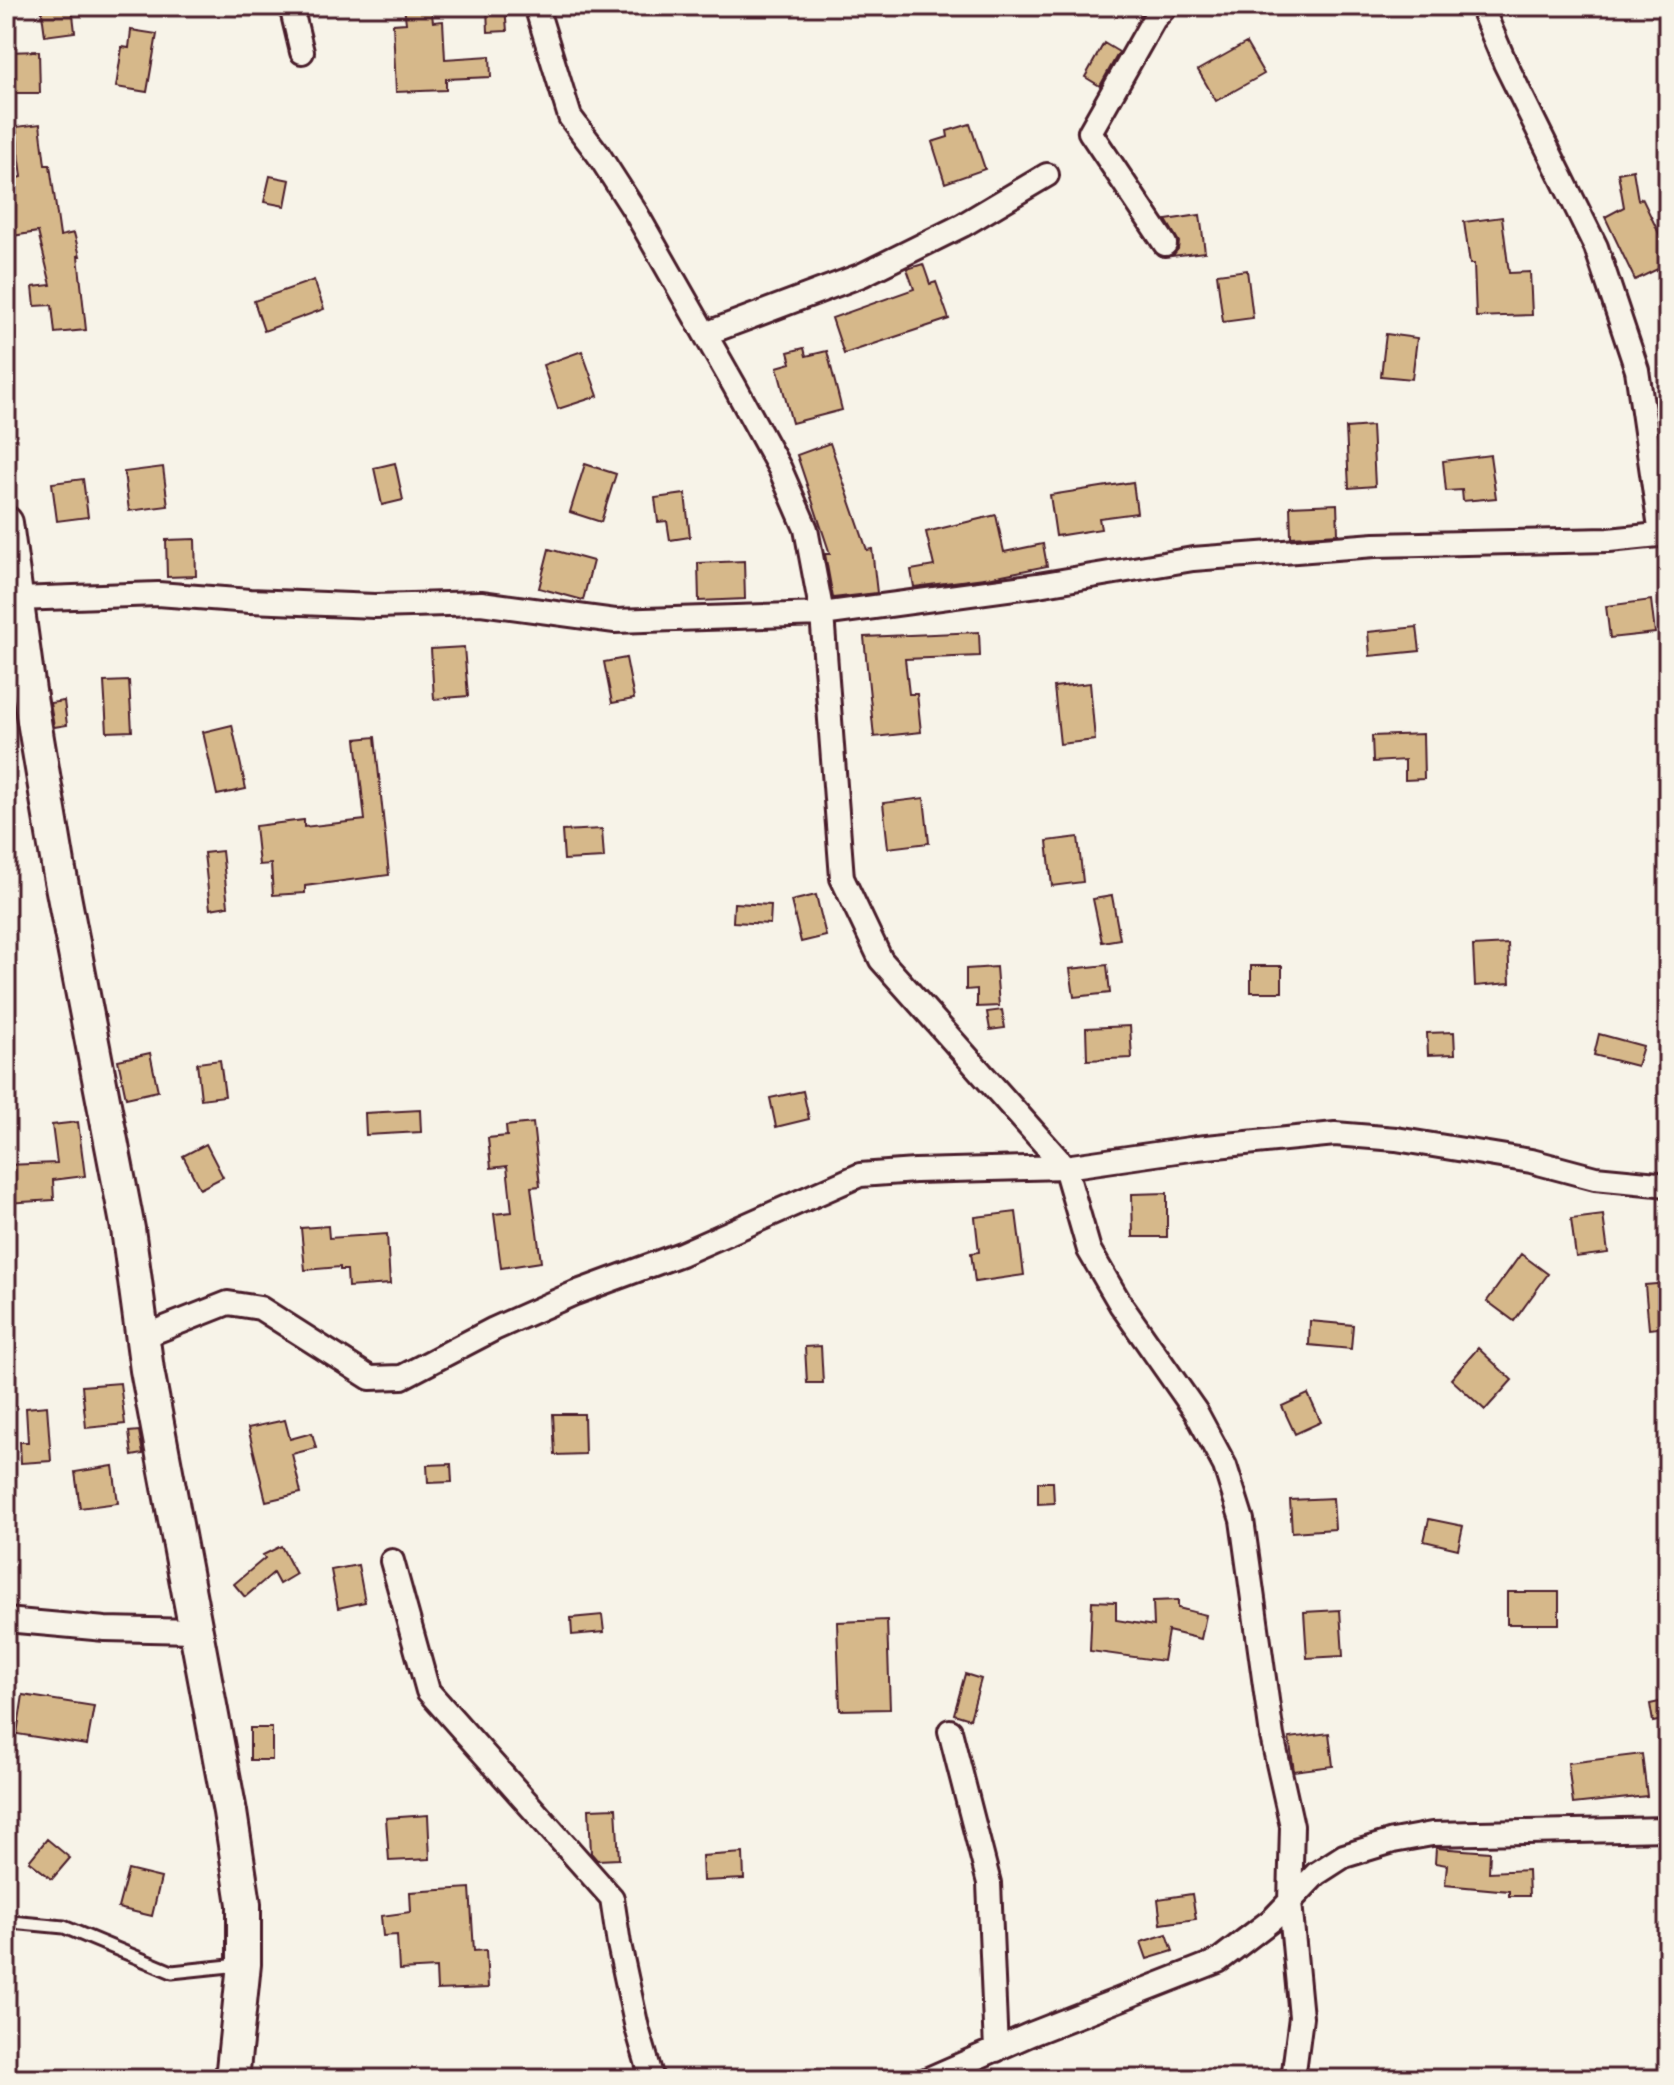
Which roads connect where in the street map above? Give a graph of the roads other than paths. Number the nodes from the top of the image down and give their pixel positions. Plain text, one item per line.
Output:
1 (291, 6) edge
2 (536, 6) edge
3 (1166, 6) edge
4 (1481, 6) edge
5 (302, 52) dead end
6 (1047, 175) dead end
7 (1165, 244) dead end
8 (705, 334) junction
9 (6, 523) edge
10 (1665, 535) edge
11 (17, 599) junction
12 (822, 614) junction
13 (17, 689) edge
14 (1065, 1167) junction
15 (1668, 1185) edge
16 (142, 1337) junction
17 (392, 1561) dead end
18 (6, 1620) edge
19 (194, 1631) junction
20 (950, 1731) dead end
21 (1668, 1829) edge
22 (1290, 1902) junction
23 (11, 1922) dead end
24 (244, 1964) junction
25 (996, 2050) junction
26 (232, 2079) edge
27 (652, 2079) edge
28 (928, 2079) edge
29 (1293, 2079) edge

1 - 5 street
2 - 8 street
3 - 7 street
4 - 10 street
6 - 8 street
8 - 12 street
9 - 11 street
10 - 12 street
11 - 12 street
11 - 13 street
12 - 14 street
13 - 16 street
14 - 15 street
14 - 16 street
14 - 22 street
16 - 19 street
17 - 27 street
18 - 19 street
19 - 24 street
20 - 25 street
21 - 22 street
22 - 25 street
22 - 29 street
23 - 24 lane
24 - 26 street
25 - 28 street

